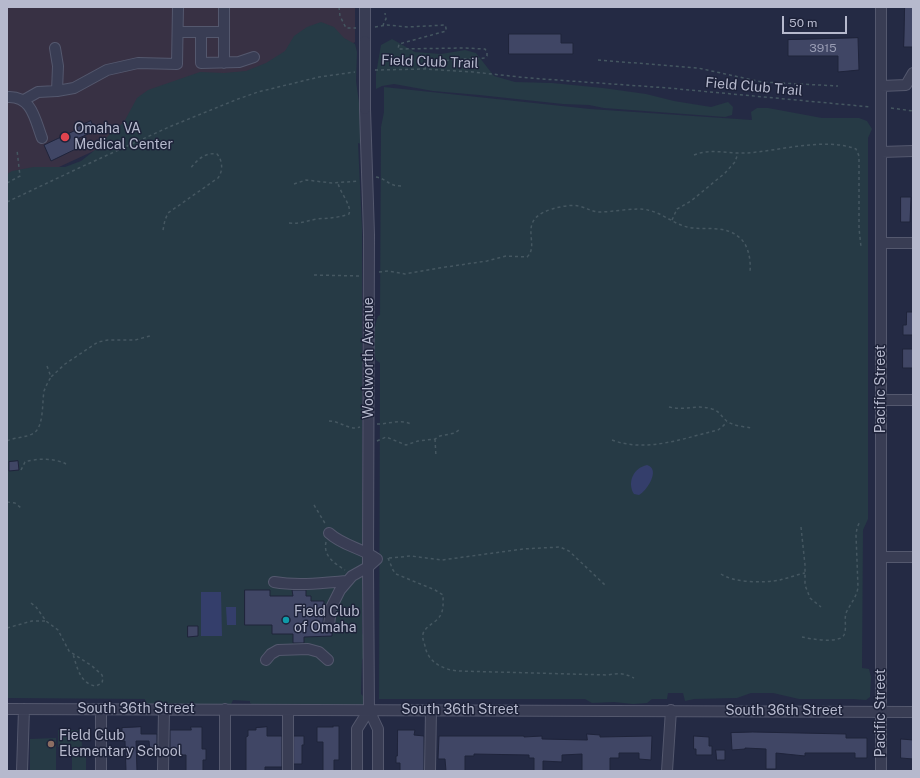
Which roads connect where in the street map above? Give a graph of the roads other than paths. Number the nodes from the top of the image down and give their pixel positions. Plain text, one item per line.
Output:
1 (178, 7) edge
2 (224, 7) edge
3 (365, 7) edge
4 (881, 7) edge
5 (178, 32) junction
6 (201, 32) junction
7 (224, 32) junction
8 (55, 48) dead end
9 (254, 57) dead end
10 (224, 62) junction
11 (913, 74) edge
12 (881, 86) junction
13 (57, 91) junction
14 (7, 97) edge
15 (24, 100) junction
16 (42, 138) dead end
17 (913, 151) edge
18 (882, 152) junction
19 (882, 243) junction
20 (913, 243) edge
21 (881, 400) junction
22 (913, 400) edge
23 (329, 533) road end
24 (368, 553) junction
25 (881, 557) junction
26 (913, 557) edge
27 (368, 568) junction
28 (350, 578) junction
29 (274, 582) dead end
30 (328, 625) dead end
31 (266, 660) dead end
32 (328, 660) dead end
33 (7, 709) edge
34 (24, 709) junction
35 (101, 709) junction
36 (164, 709) junction
37 (225, 709) junction
38 (288, 710) junction
39 (369, 710) junction
40 (431, 710) junction
41 (672, 710) junction
42 (881, 712) junction
43 (913, 712) edge
44 (22, 771) edge
45 (101, 771) edge
46 (163, 771) edge
47 (225, 771) edge
48 (288, 771) edge
49 (357, 771) edge
50 (378, 771) edge
51 (430, 771) edge
52 (667, 771) edge
53 (881, 771) edge

1 - 5 street
2 - 7 street
3 - 24 street, Woolworth Avenue, bridge
4 - 12 street, Pacific Street
5 - 6 street
5 - 13 street
6 - 7 street
6 - 10 street
7 - 10 street
8 - 13 street
9 - 10 street
11 - 12 street
12 - 18 street, Pacific Street
13 - 15 street
14 - 15 street
15 - 16 street
17 - 18 street
18 - 19 street, Pacific Street
19 - 20 street
19 - 21 street, Pacific Street
21 - 22 street
21 - 25 street, Pacific Street
23 - 24 street
24 - 27 street, Woolworth Avenue
24 - 27 street
25 - 26 street
25 - 42 street, Pacific Street
27 - 28 street
27 - 39 street, Woolworth Avenue
28 - 29 street
28 - 30 street
31 - 32 street
33 - 34 street, South 36th Street
34 - 35 street, South 36th Street
34 - 44 street
35 - 36 street, South 36th Street
35 - 45 street
36 - 37 street, South 36th Street
36 - 46 street
37 - 38 street, South 36th Street
37 - 47 street
38 - 39 street, South 36th Street
38 - 48 street
39 - 40 street, South 36th Street
39 - 49 street
39 - 50 street, Woolworth Avenue
40 - 41 street, South 36th Street
40 - 51 street
41 - 42 street, South 36th Street
41 - 52 street
42 - 43 street, South 36th Street
42 - 53 street, Pacific Street

